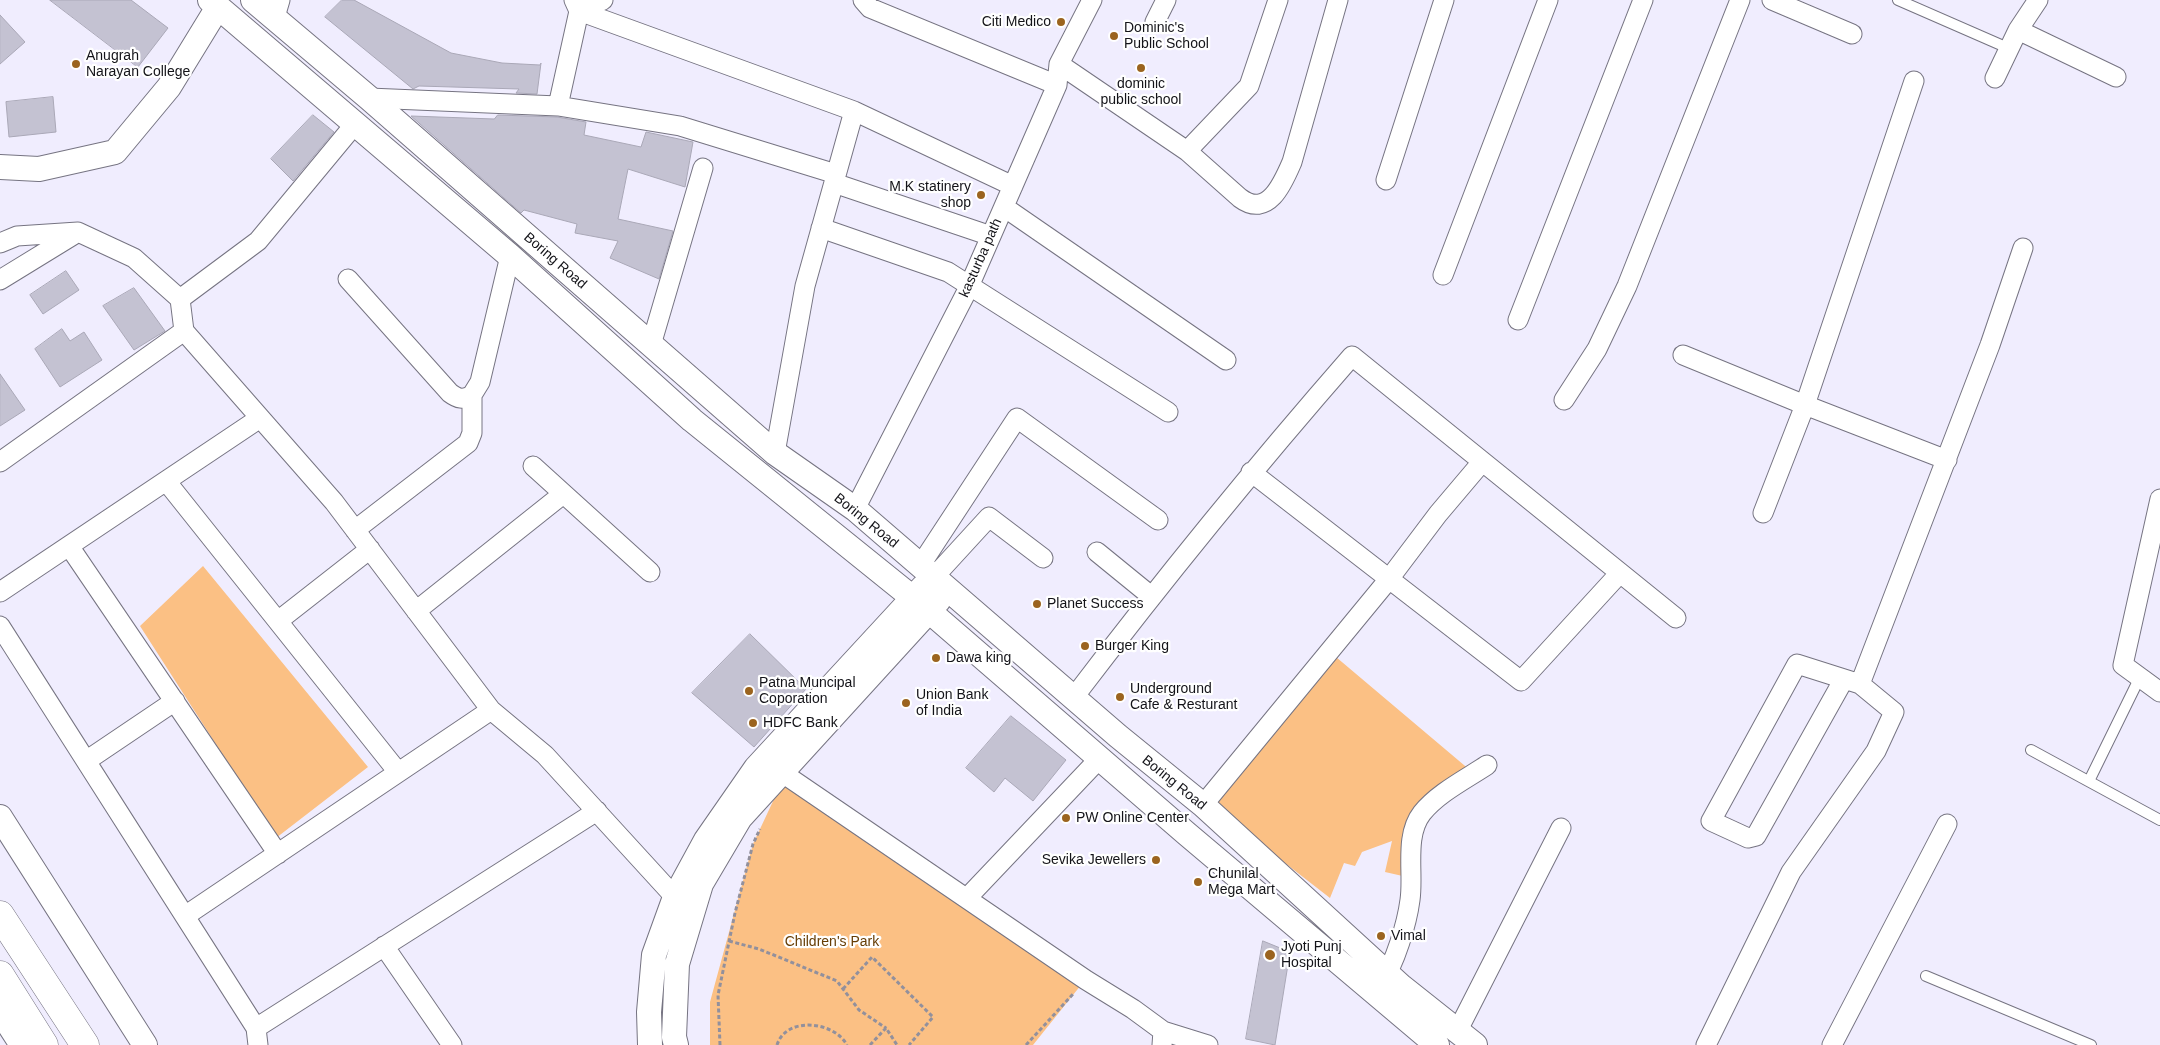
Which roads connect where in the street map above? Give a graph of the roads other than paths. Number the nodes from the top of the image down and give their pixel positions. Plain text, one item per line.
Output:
1 (253, 0) edge
2 (603, 0) edge
3 (863, 0) edge
4 (1092, 0) edge
5 (1166, 0) edge
6 (1278, 0) edge
7 (1338, 0) edge
8 (1444, 0) edge
9 (1548, 0) edge
10 (1643, 0) edge
11 (1740, 0) edge
12 (1772, 0) edge
13 (1898, 0) edge
14 (2038, 0) edge
15 (214, 4) edge
16 (576, 5) edge
17 (277, 9) edge
18 (1155, 22) dead end
19 (2018, 30) junction
20 (1852, 34) dead end
21 (2008, 48) junction
22 (1059, 64) junction
23 (2116, 77) dead end
24 (1994, 78) dead end
25 (1914, 81) dead end
26 (1057, 85) junction
27 (369, 98) junction
28 (558, 106) junction
29 (854, 111) junction
30 (355, 124) junction
31 (1187, 151) junction
32 (0, 167) edge
33 (703, 168) dead end
34 (835, 178) junction
35 (1386, 180) dead end
36 (1013, 186) junction
37 (1004, 207) junction
38 (821, 228) junction
39 (78, 232) junction
40 (991, 236) junction
41 (0, 243) edge
42 (2023, 248) dead end
43 (510, 256) junction
44 (1443, 275) dead end
45 (348, 279) dead end
46 (0, 280) edge
47 (970, 285) junction
48 (180, 299) junction
49 (1518, 320) dead end
50 (184, 331) junction
51 (651, 345) junction
52 (1683, 354) dead end
53 (1226, 360) dead end
54 (472, 396) junction
55 (1564, 400) dead end
56 (1805, 406) junction
57 (1168, 412) dead end
58 (260, 418) junction
59 (775, 453) junction
60 (1947, 460) junction
61 (0, 462) edge
62 (1482, 462) junction
63 (533, 466) dead end
64 (1252, 472) junction
65 (166, 481) junction
66 (563, 494) junction
67 (2160, 498) edge
68 (855, 510) junction
69 (1762, 513) dead end
70 (1158, 520) dead end
71 (355, 530) junction
72 (69, 546) junction
73 (370, 550) junction
74 (1097, 552) dead end
75 (1042, 558) dead end
76 (650, 572) dead end
77 (1619, 574) junction
78 (934, 577) junction
79 (1389, 579) junction
80 (0, 592) edge
81 (1151, 596) junction
82 (920, 605) junction
83 (416, 611) junction
84 (1676, 618) dead end
85 (278, 621) junction
86 (0, 626) edge
87 (2140, 677) junction
88 (1852, 681) junction
89 (2160, 692) edge
90 (1074, 697) junction
91 (175, 701) junction
92 (491, 710) junction
93 (2030, 750) dead end
94 (1099, 759) junction
95 (86, 761) junction
96 (1487, 765) dead end
97 (398, 772) junction
98 (781, 772) junction
99 (2089, 781) junction
100 (1203, 805) junction
101 (597, 812) junction
102 (0, 817) edge
103 (2160, 820) edge
104 (1947, 824) dead end
105 (1561, 828) dead end
106 (278, 854) junction
107 (675, 897) junction
108 (967, 898) junction
109 (0, 915) edge
110 (692, 915) junction
111 (185, 916) junction
112 (384, 946) junction
113 (0, 975) edge
114 (1926, 976) dead end
115 (1381, 984) junction
116 (0, 1011) edge
117 (257, 1036) edge
118 (1162, 1038) edge
119 (1467, 1038) edge
120 (13, 1040) edge
121 (44, 1045) edge
122 (85, 1045) edge
123 (144, 1045) edge
124 (452, 1045) edge
125 (650, 1045) edge
126 (676, 1045) edge
127 (1208, 1045) edge
128 (1437, 1045) edge
129 (1706, 1045) edge
130 (1832, 1045) edge
131 (2091, 1045) edge

1 - 17 street, Boring Road
2 - 16 street
3 - 26 street
4 - 22 street, kasturba path
5 - 18 street
6 - 31 street
7 - 31 street
8 - 35 street
9 - 44 street
10 - 49 street
11 - 55 street
12 - 20 street
13 - 21 lane
14 - 19 street
15 - 30 street
15 - 32 street
16 - 28 street
16 - 29 street
17 - 27 street, Boring Road
19 - 21 street
19 - 23 street
21 - 24 street
22 - 26 street, kasturba path
22 - 31 street
25 - 56 street
26 - 36 street, kasturba path
27 - 28 street
27 - 51 street, Boring Road
28 - 34 street
29 - 34 street
29 - 36 street
30 - 43 street
30 - 48 street
33 - 51 street
34 - 38 street
34 - 40 street
36 - 37 street, kasturba path
37 - 40 street, kasturba path
37 - 53 street
38 - 47 street
38 - 59 street
39 - 41 street
39 - 46 street
39 - 48 street
40 - 47 street, kasturba path
42 - 60 street
43 - 54 street
43 - 82 street
45 - 54 street
47 - 57 street
47 - 68 street, kasturba path
48 - 50 street
50 - 58 street
50 - 61 street
51 - 59 street, Boring Road
52 - 56 street
54 - 71 street
56 - 60 street
56 - 69 street
58 - 65 street
58 - 71 street
59 - 68 street, Boring Road
60 - 88 street
62 - 64 street
62 - 77 street
62 - 79 street
63 - 66 street
64 - 79 street
64 - 81 street
65 - 72 street
65 - 85 street
66 - 76 street
66 - 83 street
67 - 87 street
68 - 78 street, Boring Road
70 - 78 street
71 - 73 street
72 - 80 street
72 - 91 street
73 - 83 street
73 - 85 street
74 - 81 street
75 - 78 street
77 - 79 street
77 - 84 street
78 - 82 street
78 - 90 street, Boring Road
79 - 100 street
81 - 90 street
82 - 94 street
82 - 98 street
82 - 107 street
83 - 92 street
85 - 97 street
86 - 95 street
87 - 89 street
87 - 99 lane
88 - 88 street
88 - 129 street
90 - 100 street, Boring Road
91 - 95 street
91 - 106 street
92 - 97 street
92 - 101 street
93 - 99 lane
94 - 108 street
94 - 115 street
95 - 111 street
96 - 115 street
97 - 106 street
98 - 108 street
98 - 110 street
99 - 103 lane
100 - 115 street, Boring Road
101 - 107 street
101 - 112 street
102 - 123 street
104 - 130 street
105 - 119 street
106 - 111 street
107 - 110 street
107 - 125 street
108 - 118 street
109 - 122 main road
110 - 126 street
111 - 117 street
112 - 117 street
112 - 124 street
113 - 121 main road
114 - 131 lane
115 - 119 street, Boring Road
115 - 128 street
116 - 120 street
118 - 127 street

